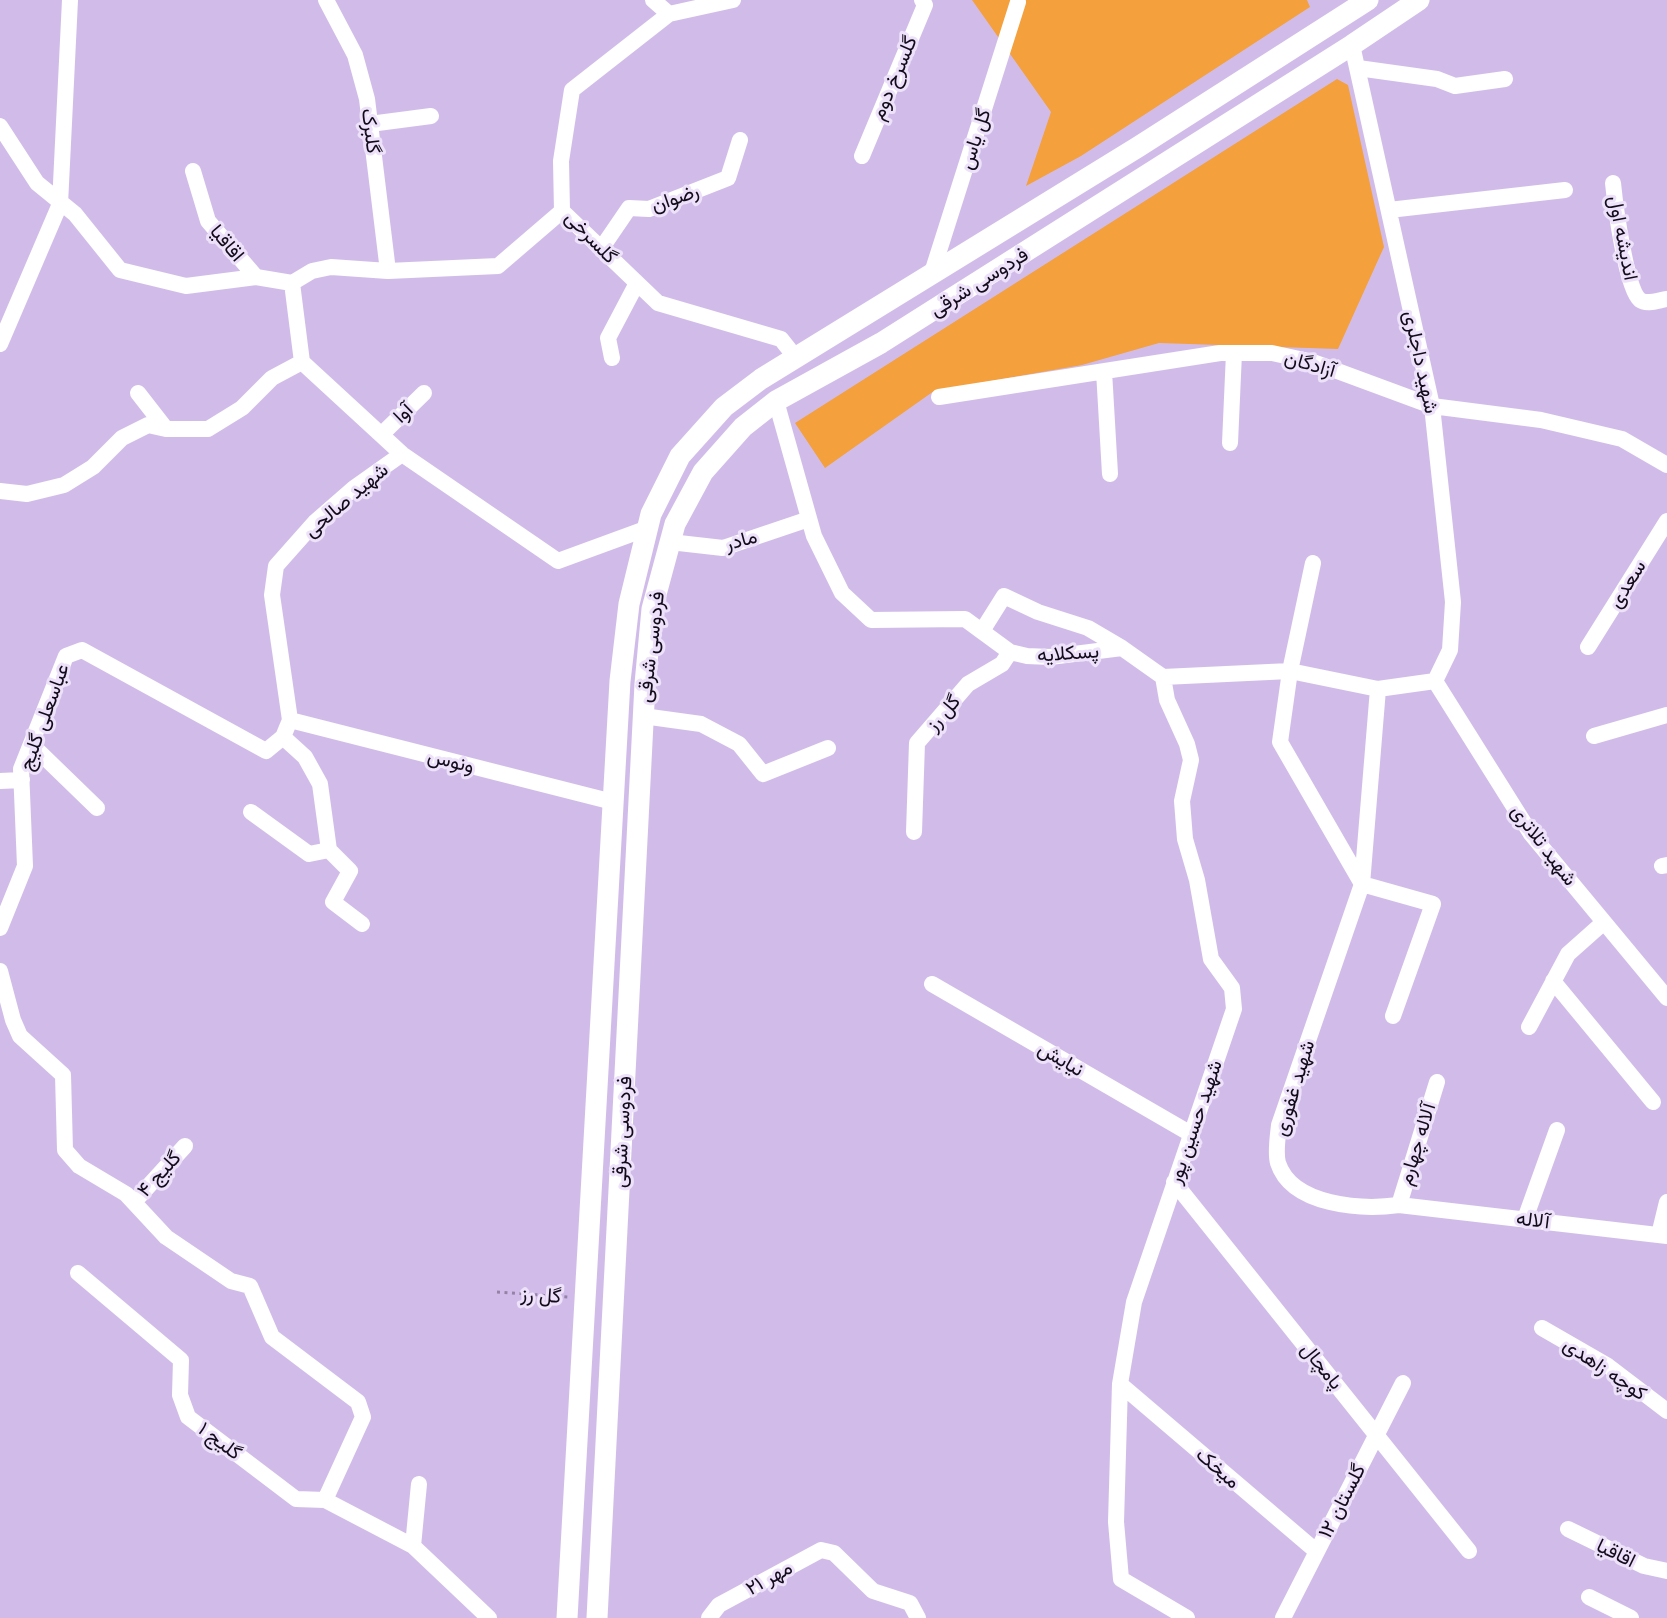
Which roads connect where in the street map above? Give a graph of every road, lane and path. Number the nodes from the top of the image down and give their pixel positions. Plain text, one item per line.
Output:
1 (70, 0) edge
2 (326, 0) edge
3 (653, 0) edge
4 (733, 0) edge
5 (922, 0) edge
6 (1368, 0) edge
7 (1419, 0) edge
8 (1018, 2) dead end
9 (669, 14) junction
10 (1352, 45) junction
11 (1358, 68) junction
12 (1505, 79) dead end
13 (431, 116) dead end
14 (370, 124) junction
15 (0, 126) edge
16 (740, 140) dead end
17 (1138, 147) junction
18 (862, 156) dead end
19 (193, 171) dead end
20 (1152, 172) junction
21 (1613, 183) dead end
22 (1565, 190) dead end
23 (60, 202) junction
24 (1389, 210) junction
25 (562, 211) junction
26 (601, 249) junction
27 (388, 271) junction
28 (931, 276) junction
29 (256, 277) junction
30 (292, 283) junction
31 (637, 283) junction
32 (1667, 298) edge
33 (0, 344) edge
34 (1234, 353) junction
35 (612, 358) dead end
36 (796, 358) junction
37 (302, 362) junction
38 (1104, 371) junction
39 (138, 393) dead end
40 (424, 393) dead end
41 (939, 397) dead end
42 (776, 401) junction
43 (1432, 406) junction
44 (166, 429) junction
45 (382, 434) junction
46 (1230, 443) dead end
47 (402, 454) junction
48 (1667, 465) edge
49 (1110, 474) dead end
50 (0, 491) edge
51 (809, 519) junction
52 (1667, 521) edge
53 (648, 528) junction
54 (670, 542) junction
55 (1313, 563) dead end
56 (982, 631) junction
57 (1588, 647) dead end
58 (1122, 648) junction
59 (1010, 651) junction
60 (1290, 671) junction
61 (1163, 677) junction
62 (1435, 681) junction
63 (1378, 689) junction
64 (1667, 715) edge
65 (643, 716) junction
66 (290, 720) junction
67 (1594, 736) dead end
68 (283, 737) junction
69 (31, 744) junction
70 (828, 748) dead end
71 (22, 780) junction
72 (0, 781) edge
73 (613, 802) junction
74 (97, 808) dead end
75 (251, 812) dead end
76 (914, 832) dead end
77 (329, 850) junction
78 (1362, 884) junction
79 (1604, 922) junction
80 (362, 924) dead end
81 (0, 928) edge
82 (0, 971) edge
83 (1553, 981) junction
84 (932, 984) dead end
85 (1667, 998) edge
86 (1393, 1016) dead end
87 (1528, 1027) dead end
88 (1437, 1082) dead end
89 (1653, 1102) dead end
90 (1557, 1130) dead end
91 (1191, 1134) junction
92 (185, 1146) dead end
93 (1174, 1182) junction
94 (134, 1202) junction
95 (1667, 1202) edge
96 (1399, 1205) junction
97 (1525, 1219) junction
98 (1663, 1236) edge
99 (78, 1273) dead end
100 (497, 1292) dead end
101 (585, 1298) junction
102 (1542, 1328) dead end
103 (1402, 1383) dead end
104 (1120, 1384) junction
105 (1665, 1406) edge
106 (1376, 1435) junction
107 (418, 1484) dead end
108 (325, 1500) junction
109 (1568, 1529) dead end
110 (413, 1546) junction
111 (1316, 1551) junction
112 (1469, 1551) dead end
113 (1667, 1571) edge
114 (1589, 1597) dead end
115 (489, 1618) edge
116 (567, 1618) edge
117 (597, 1618) edge
118 (709, 1618) edge
119 (918, 1618) edge
120 (1187, 1618) edge
121 (1282, 1618) edge
122 (1631, 1618) edge

1 - 23 street
2 - 14 street, گلبرک
3 - 9 street
4 - 9 street
5 - 18 street, گلسرخ دوم
6 - 17 main road, فردوسی شرقی
7 - 10 main road, فردوسی شرقی
8 - 28 street, گل یاس
9 - 25 street, گلسرخی
10 - 11 street, شهید داجلری
10 - 20 main road, فردوسی شرقی
11 - 12 street
11 - 24 street, شهید داجلری
13 - 14 street
14 - 27 street, گلبرک
15 - 23 street
16 - 26 street, رضوان
17 - 20 main road
17 - 28 main road, فردوسی شرقی
19 - 29 street, اقاقیا
20 - 42 main road, فردوسی شرقی
21 - 32 street, اندیشه اول
22 - 24 street
23 - 29 street
23 - 33 street
24 - 43 street, شهید داجلری
25 - 26 street, گلسرخی
25 - 27 street
26 - 31 street, گلسرخی
27 - 30 street
28 - 36 main road, فردوسی شرقی
29 - 30 street
30 - 37 street
31 - 35 street
31 - 36 street, گلسرخی
34 - 38 street, آزادگان
34 - 43 street, آزادگان
34 - 46 street
36 - 53 main road, فردوسی شرقی
37 - 44 street
37 - 45 street, شهید صالحی
38 - 41 street, آزادگان
38 - 49 street
39 - 44 street
40 - 45 street, آوا
42 - 51 street, پسکلایه
42 - 54 main road, فردوسی شرقی
43 - 48 street, آزادگان
43 - 62 street, شهید داجلری
44 - 50 street
45 - 47 street, شهید صالحی
47 - 53 street, شهید صالحی
47 - 66 street, شهید صالحی
51 - 54 street, مادر
51 - 56 street, پسکلایه
52 - 57 street, سعدی
53 - 73 main road, فردوسی شرقی
54 - 65 main road, فردوسی شرقی
55 - 60 street
56 - 58 street
56 - 59 street, پسکلایه
58 - 59 street, پسکلایه
58 - 61 street, پسکلایه
59 - 76 street, گل رز
60 - 61 street
60 - 63 street
60 - 78 street
61 - 91 street, شهید حسین پور
62 - 63 street
62 - 79 street, شهید تلاتری
63 - 78 street, شهید غفوری
64 - 67 street
65 - 70 street
65 - 117 main road, فردوسی شرقی
66 - 68 street
66 - 73 street, ونوس
68 - 69 street, عباسعلی گلیج
68 - 77 street
69 - 71 street, عباسعلی گلیج
69 - 74 street
71 - 72 street
71 - 81 street, عباسعلی گلیج
73 - 101 main road, فردوسی شرقی
75 - 77 street
77 - 80 street
78 - 86 street
78 - 96 street, شهید غفوری
79 - 83 street
79 - 85 street, شهید تلاتری
82 - 94 street
83 - 87 street
83 - 89 street
84 - 91 street, نیایش
88 - 96 street, آلاله چهارم
90 - 97 street
91 - 93 street, شهید حسین پور
92 - 94 street, گلیج ۴
93 - 104 street, شهید حسین پور
93 - 106 street, پامچال
94 - 108 street
95 - 98 street
96 - 97 street, آلاله
97 - 98 street, آلاله
99 - 108 street, گلیج ۱
100 - 101 path, گل رز
101 - 116 main road, فردوسی شرقی
102 - 105 street, کوچه زاهدی
103 - 106 street, گلستان ۱۲
104 - 111 street, میخک
104 - 120 street, شهید حسین پور
106 - 111 street, گلستان ۱۲
106 - 112 street, پامچال
107 - 110 street
108 - 110 street
109 - 113 street, اقاقیا
110 - 115 street
111 - 121 street, گلستان ۱۲
114 - 122 street
118 - 119 street, مهر ۲۱

